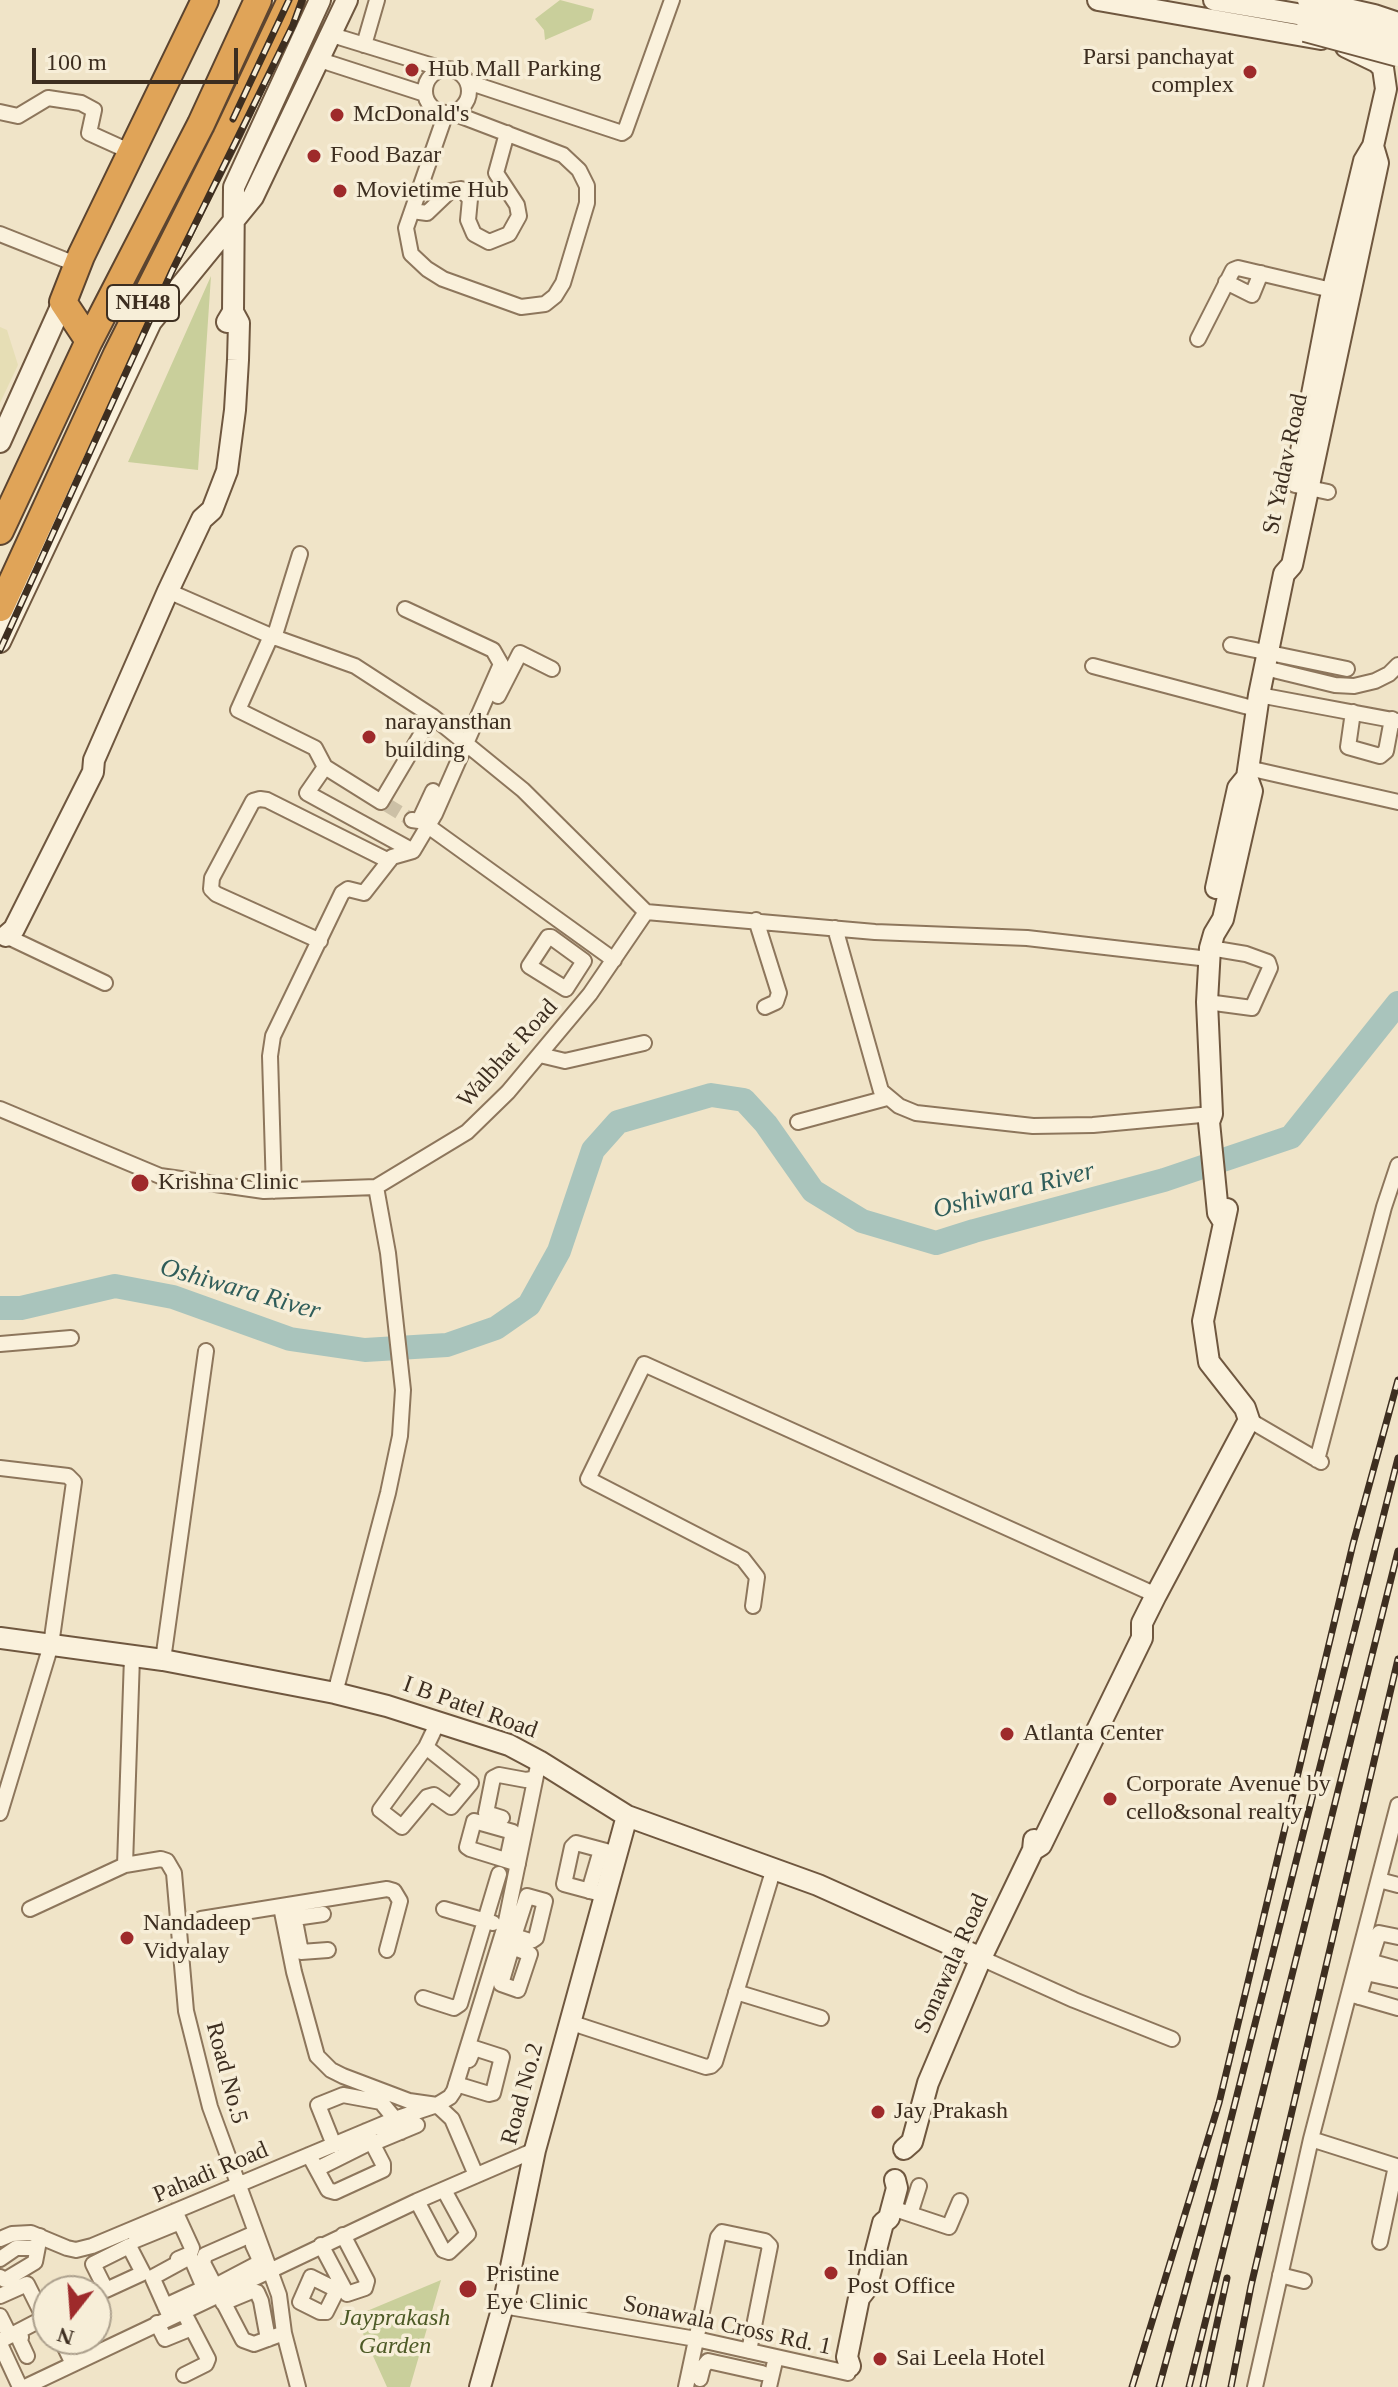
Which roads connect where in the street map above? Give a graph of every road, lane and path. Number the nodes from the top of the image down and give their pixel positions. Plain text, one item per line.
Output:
1 (205, 0) edge
2 (258, 0) edge
3 (291, 0) edge
4 (320, 0) edge
5 (347, 0) edge
6 (377, 0) edge
7 (672, 0) edge
8 (1098, 0) edge
9 (1134, 0) edge
10 (1214, 0) edge
11 (1308, 0) edge
12 (1351, 0) edge
13 (1398, 23) edge
14 (332, 35) junction
15 (1398, 41) edge
16 (1341, 44) junction
17 (364, 45) junction
18 (1398, 56) edge
19 (320, 60) junction
20 (443, 69) junction
21 (468, 82) junction
22 (425, 94) junction
23 (0, 112) edge
24 (450, 113) junction
25 (507, 133) junction
26 (131, 152) junction
27 (412, 211) junction
28 (233, 220) junction
29 (0, 234) edge
30 (78, 265) junction
31 (1261, 273) junction
32 (1226, 282) junction
33 (1340, 292) junction
34 (63, 302) junction
35 (1198, 339) dead end
36 (89, 341) junction
37 (0, 442) edge
38 (0, 531) edge
39 (300, 554) dead end
40 (168, 591) junction
41 (0, 608) edge
42 (405, 609) dead end
43 (272, 637) junction
44 (0, 642) edge
45 (1231, 645) dead end
46 (1266, 661) junction
47 (1398, 665) edge
48 (1093, 666) dead end
49 (552, 669) dead end
50 (1347, 669) dead end
51 (502, 678) junction
52 (498, 696) dead end
53 (1258, 702) junction
54 (1353, 712) junction
55 (432, 716) junction
56 (1395, 720) edge
57 (467, 743) junction
58 (325, 767) junction
59 (1247, 773) junction
60 (433, 791) dead end
61 (1398, 802) edge
62 (429, 816) junction
63 (412, 820) tunnel mouth
64 (413, 851) junction
65 (389, 861) junction
66 (646, 912) junction
67 (756, 920) junction
68 (835, 928) junction
69 (320, 941) junction
70 (3, 943) edge
71 (1211, 947) junction
72 (614, 960) junction
73 (572, 981) dead end
74 (105, 983) dead end
75 (590, 994) junction
76 (1207, 1002) junction
77 (765, 1007) dead end
78 (644, 1043) dead end
79 (540, 1055) junction
80 (887, 1098) junction
81 (0, 1109) edge
82 (1212, 1119) junction
83 (798, 1122) dead end
84 (1398, 1165) edge
85 (376, 1187) junction
86 (274, 1191) junction
87 (71, 1338) dead end
88 (0, 1344) edge
89 (206, 1351) dead end
90 (1249, 1420) junction
91 (0, 1468) edge
92 (1156, 1595) junction
93 (753, 1606) dead end
94 (0, 1638) edge
95 (51, 1645) junction
96 (132, 1657) junction
97 (163, 1660) junction
98 (335, 1693) junction
99 (438, 1722) junction
100 (426, 1747) junction
101 (533, 1773) junction
102 (1398, 1805) edge
103 (0, 1813) edge
104 (627, 1816) junction
105 (522, 1822) junction
106 (518, 1838) junction
107 (1392, 1849) edge
108 (609, 1852) junction
109 (512, 1862) junction
110 (125, 1865) junction
111 (774, 1868) junction
112 (499, 1874) dead end
113 (1379, 1880) junction
114 (1398, 1885) edge
115 (597, 1893) junction
116 (30, 1909) dead end
117 (444, 1909) dead end
118 (289, 1910) junction
119 (323, 1914) dead end
120 (201, 1919) dead end
121 (485, 1921) junction
122 (507, 1932) junction
123 (1398, 1937) edge
124 (328, 1950) dead end
125 (387, 1950) dead end
126 (981, 1958) junction
127 (1364, 1960) junction
128 (1398, 1969) edge
129 (467, 1980) junction
130 (1398, 1980) edge
131 (487, 1986) junction
132 (736, 1992) junction
133 (1354, 1996) junction
134 (423, 1998) dead end
135 (1398, 2008) edge
136 (821, 2018) dead end
137 (569, 2022) junction
138 (1172, 2039) dead end
139 (469, 2053) junction
140 (459, 2085) junction
141 (437, 2105) junction
142 (395, 2120) junction
143 (417, 2125) dead end
144 (370, 2133) junction
145 (1311, 2139) junction
146 (333, 2141) junction
147 (535, 2150) junction
148 (313, 2162) junction
149 (476, 2175) junction
150 (237, 2186) junction
151 (919, 2186) dead end
152 (448, 2196) junction
153 (417, 2201) junction
154 (960, 2201) dead end
155 (425, 2215) junction
156 (895, 2215) junction
157 (177, 2217) junction
158 (134, 2235) junction
159 (252, 2235) junction
160 (0, 2239) edge
161 (346, 2240) junction
162 (38, 2242) junction
163 (1380, 2242) dead end
164 (118, 2243) junction
165 (92, 2246) junction
166 (324, 2250) junction
167 (0, 2259) edge
168 (100, 2260) junction
169 (271, 2269) junction
170 (248, 2274) junction
171 (1280, 2275) junction
172 (0, 2277) edge
173 (1304, 2281) dead end
174 (303, 2290) dead end
175 (219, 2294) junction
176 (279, 2295) junction
177 (0, 2296) edge
178 (261, 2301) junction
179 (503, 2306) junction
180 (175, 2310) junction
181 (0, 2316) edge
182 (192, 2328) junction
183 (284, 2333) junction
184 (268, 2339) junction
185 (696, 2339) junction
186 (12, 2345) edge
187 (749, 2351) junction
188 (69, 2355) edge
189 (771, 2356) junction
190 (73, 2364) junction
191 (184, 2375) dead end
192 (848, 2375) edge
193 (700, 2379) dead end
194 (760, 2380) edge
195 (47, 2385) edge
196 (22, 2387) edge
197 (298, 2387) edge
198 (480, 2387) edge
199 (686, 2387) edge
200 (769, 2387) edge
201 (1255, 2387) edge

1 - 26 highway
2 - 36 highway, NH48
3 - 41 highway, NH48
4 - 28 street
5 - 14 street
6 - 17 street
7 - 21 street
8 - 16 street, St Yadav Road
9 - 18 street, bridge
10 - 15 street, bridge
11 - 13 street, bridge
12 - 16 street
14 - 17 street
14 - 19 street
16 - 33 street, St Yadav Road
17 - 20 street
19 - 22 street
19 - 28 street
20 - 21 street
20 - 22 street
21 - 24 street
22 - 24 street
23 - 26 street
24 - 25 street
24 - 27 street
25 - 27 street
25 - 27 street
26 - 30 highway
28 - 40 street
28 - 44 street
29 - 30 street
30 - 34 highway
31 - 32 street
31 - 32 street
31 - 33 street
32 - 35 street
33 - 46 street, St Yadav Road
34 - 36 highway
34 - 37 street
36 - 38 highway, NH48
39 - 43 street
40 - 43 street
40 - 70 street
42 - 51 street
43 - 55 street
43 - 58 street
45 - 46 street
46 - 47 street
46 - 50 street
46 - 53 street, St Yadav Road
48 - 53 street
49 - 51 street
51 - 52 street
51 - 57 street
53 - 54 street
53 - 59 street, St Yadav Road
54 - 56 street
54 - 56 street
55 - 57 street
55 - 58 street
57 - 62 street
57 - 66 street
58 - 64 street
59 - 61 street
59 - 71 street, St Yadav Road
60 - 62 street
62 - 63 street
62 - 64 street
62 - 72 street
64 - 65 street
65 - 69 street
65 - 69 street
66 - 67 street
66 - 72 street, Walbhat Road
67 - 68 street
67 - 77 street
68 - 71 street
68 - 80 street
69 - 86 street
70 - 74 street
71 - 76 street, St Yadav Road
71 - 76 street
72 - 75 street, Walbhat Road
73 - 75 street
75 - 79 street, Walbhat Road
76 - 82 street, St Yadav Road
78 - 79 street
79 - 85 street, Walbhat Road
80 - 82 street
80 - 83 street
81 - 86 street, Walbhat Road
82 - 90 street, St Yadav Road
84 - 90 street
85 - 86 street, Walbhat Road
85 - 98 street
87 - 88 street
89 - 97 street
90 - 92 street, Sonawala Road
91 - 95 street
92 - 93 street
92 - 126 street, Sonawala Road
94 - 95 street, I B Patel Road
95 - 96 street, I B Patel Road
95 - 103 street
96 - 97 street, I B Patel Road
96 - 110 street
97 - 98 street, I B Patel Road
98 - 99 street, I B Patel Road
99 - 100 street
99 - 101 street, I B Patel Road
100 - 100 street
101 - 104 street, I B Patel Road
101 - 105 street
101 - 105 street
102 - 107 street
104 - 108 street, Road No.2
104 - 111 street, I B Patel Road
105 - 106 street
106 - 109 street
106 - 109 street
107 - 113 street
108 - 115 street, Road No.2
108 - 115 street
109 - 122 street
110 - 116 street
110 - 150 street, Road No.5
111 - 126 street, I B Patel Road
111 - 132 street
112 - 121 street
113 - 114 street
113 - 127 street
115 - 137 street, Road No.2
117 - 121 street
118 - 119 street
118 - 120 street
118 - 124 street
118 - 125 street
118 - 141 street
121 - 122 street
121 - 129 street
122 - 131 street
123 - 127 street
126 - 138 street
126 - 156 street, Sonawala Road
127 - 128 street
127 - 133 street
129 - 131 street
129 - 134 street
130 - 133 street
131 - 139 street
132 - 136 street
132 - 137 street
133 - 135 street
133 - 145 street
137 - 147 street, Road No.2
139 - 140 street
139 - 140 street
140 - 141 street
141 - 142 street, Pahadi Road
141 - 149 street
142 - 143 street
142 - 144 street, Pahadi Road
142 - 146 street
144 - 146 street, Pahadi Road
144 - 148 street
144 - 148 street
145 - 163 street
145 - 171 street
146 - 148 street, Pahadi Road
147 - 149 street
147 - 179 street, Road No.2
148 - 150 street, Pahadi Road
149 - 152 street
150 - 157 street, Pahadi Road
150 - 159 street, Road No.5
151 - 156 street
152 - 153 street
152 - 155 street
152 - 155 street
153 - 155 street
153 - 161 street
154 - 156 street
156 - 192 street, Sonawala Road
157 - 158 street, Pahadi Road
157 - 158 street
158 - 164 street, Pahadi Road
159 - 169 street, Road No.5
159 - 170 street
159 - 175 street
160 - 162 street, Pahadi Road
161 - 166 street
161 - 166 street
162 - 165 street, Pahadi Road
162 - 167 street
162 - 172 street
164 - 165 street, Pahadi Road
164 - 168 street
164 - 168 street
165 - 168 street
166 - 169 street
169 - 170 street
169 - 176 street, Road No.5
170 - 175 street
171 - 173 street
171 - 201 street
174 - 176 street
175 - 178 street
175 - 180 street
175 - 184 street
176 - 178 street
176 - 183 street, Road No.5
177 - 186 street
178 - 184 street
179 - 185 street, Sonawala Cross Rd. 1
179 - 198 street, Road No.2
180 - 182 street
180 - 182 street
180 - 190 street
181 - 186 street
182 - 191 street
183 - 184 street
183 - 197 street, Road No.5
185 - 187 street, Sonawala Cross Rd. 1
185 - 187 street
185 - 199 street
186 - 196 street
187 - 189 street, Sonawala Cross Rd. 1
188 - 190 street
189 - 192 street, Sonawala Cross Rd. 1
189 - 194 street
189 - 200 street
190 - 195 street
193 - 194 street
195 - 196 street

